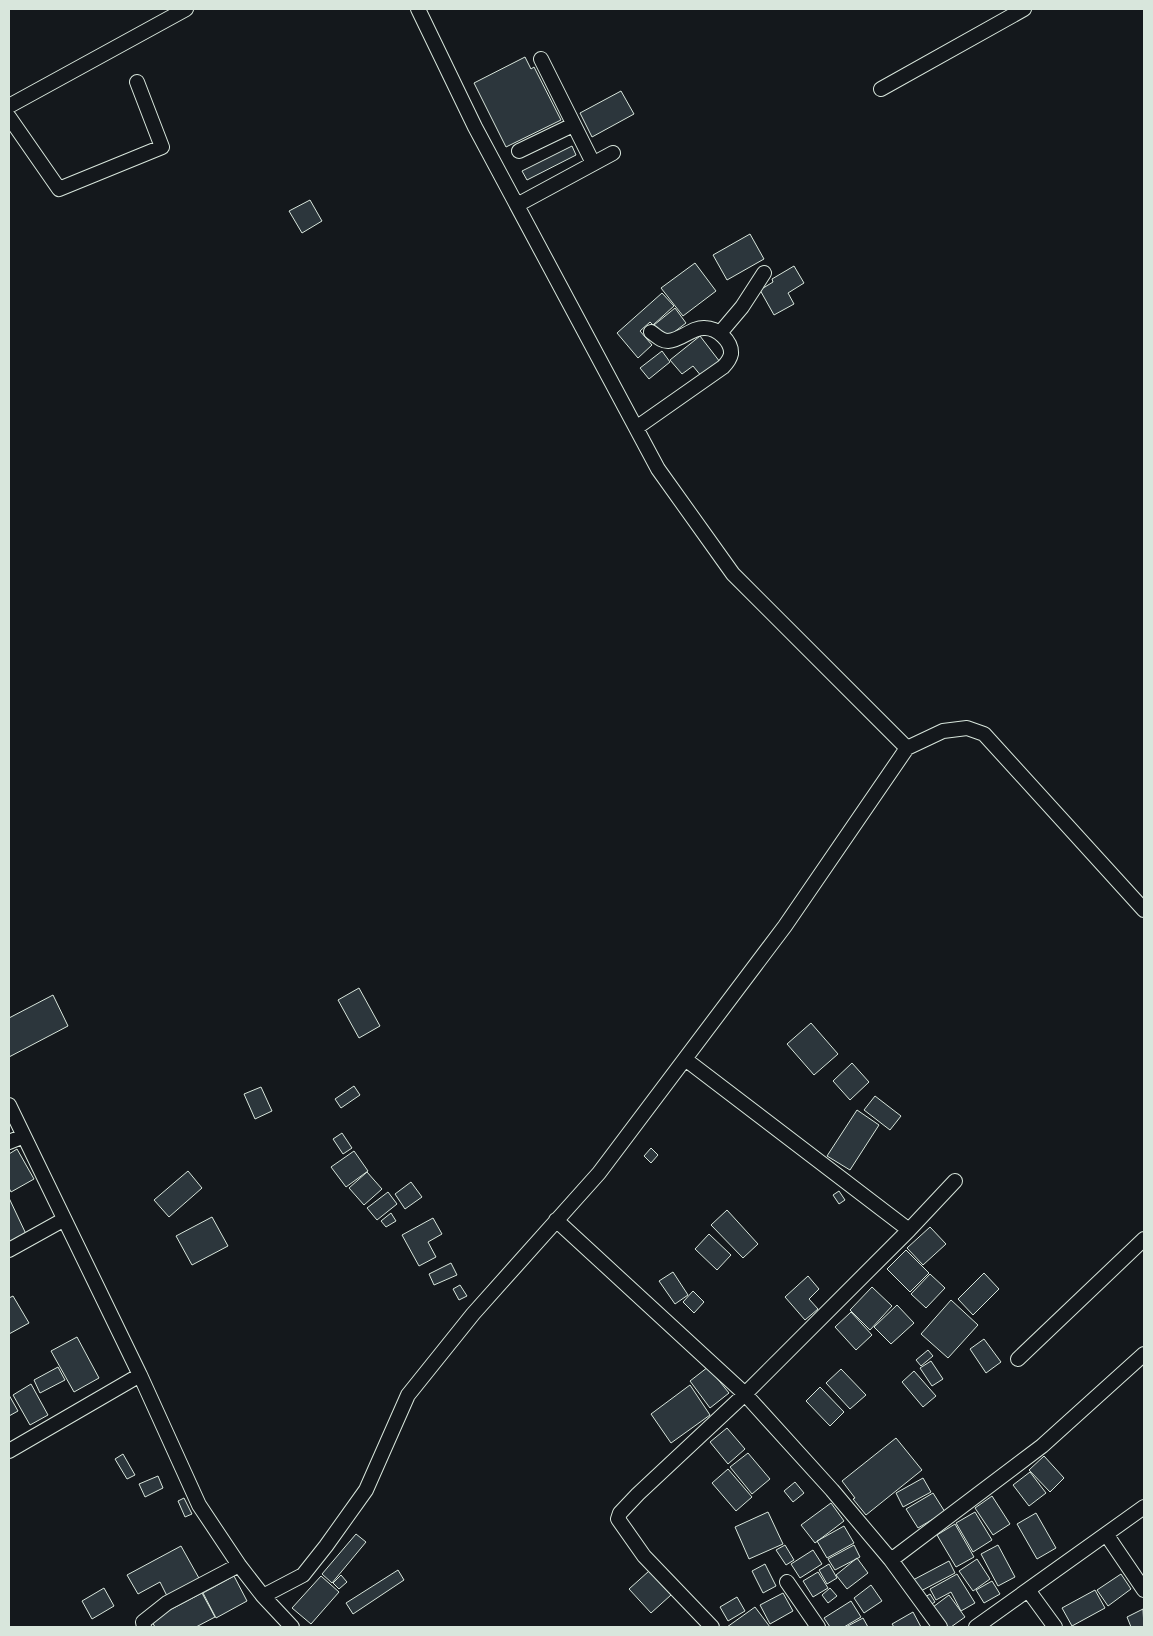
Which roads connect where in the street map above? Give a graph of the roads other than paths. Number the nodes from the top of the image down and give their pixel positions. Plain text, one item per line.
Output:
1 (186, 9) edge
2 (418, 9) edge
3 (1024, 9) edge
4 (541, 59) dead end
5 (137, 82) dead end
6 (881, 88) dead end
7 (9, 106) edge
8 (9, 117) edge
9 (574, 125) junction
10 (519, 151) dead end
11 (613, 153) dead end
12 (593, 163) junction
13 (517, 205) junction
14 (764, 272) dead end
15 (651, 332) dead end
16 (720, 333) junction
17 (636, 428) junction
18 (907, 748) junction
19 (1144, 910) edge
20 (685, 1059) junction
21 (9, 1104) edge
22 (24, 1136) junction
23 (9, 1142) edge
24 (955, 1180) dead end
25 (63, 1220) junction
26 (556, 1220) junction
27 (909, 1230) junction
28 (1144, 1239) edge
29 (9, 1250) edge
30 (1144, 1354) edge
31 (1018, 1359) dead end
32 (140, 1375) junction
33 (745, 1394) junction
34 (9, 1451) edge
35 (1144, 1507) edge
36 (1106, 1534) junction
37 (891, 1560) junction
38 (239, 1565) junction
39 (787, 1582) dead end
40 (1028, 1590) junction
41 (1144, 1590) edge
42 (263, 1596) junction
43 (144, 1627) edge
44 (292, 1627) edge
45 (712, 1627) edge
46 (818, 1627) edge
47 (940, 1627) edge
48 (976, 1627) edge
49 (1055, 1627) edge

1 - 7 street
2 - 13 street
3 - 6 street
4 - 9 street
5 - 8 street
9 - 10 street
9 - 12 street
11 - 12 street
12 - 13 street
13 - 17 street
14 - 16 street
15 - 16 street
16 - 17 street
17 - 18 street
18 - 19 street
18 - 20 street
20 - 26 street
20 - 27 street
21 - 22 street
22 - 23 street
22 - 25 street
24 - 27 street
25 - 29 street
25 - 32 street
26 - 33 street
26 - 42 street
27 - 33 street
28 - 31 street
30 - 37 street
32 - 34 street
32 - 38 street
33 - 37 street
33 - 45 street
35 - 36 street
36 - 40 street
36 - 41 street
37 - 47 street
38 - 42 street
38 - 43 street
39 - 46 street
40 - 48 street
40 - 49 street
42 - 44 street

